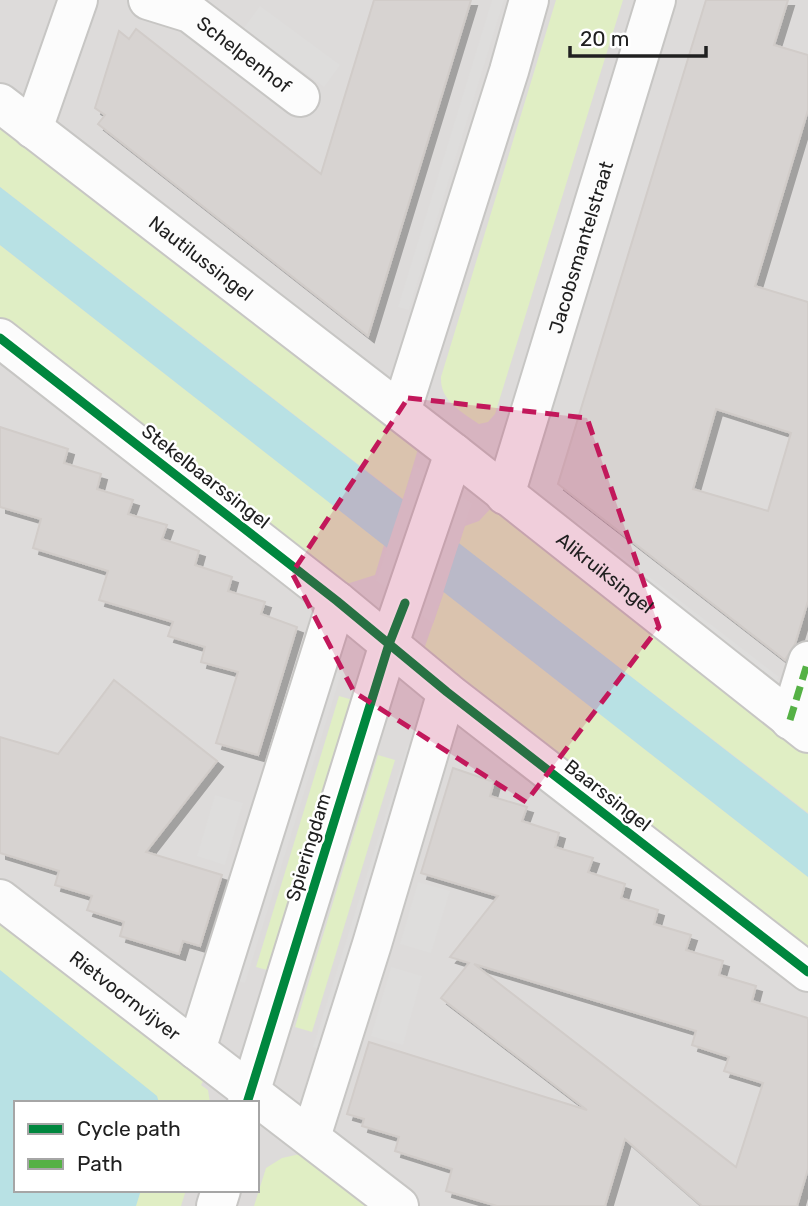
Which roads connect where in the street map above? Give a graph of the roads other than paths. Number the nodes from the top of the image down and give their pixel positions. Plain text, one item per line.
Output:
1 (78, 0) edge
2 (148, 0) edge
3 (529, 0) edge
4 (656, 0) edge
5 (300, 97) dead end
6 (0, 103) edge
7 (33, 129) junction
8 (0, 338) edge
9 (401, 412) junction
10 (449, 469) junction
11 (505, 495) junction
12 (337, 601) junction
13 (389, 644) junction
14 (808, 661) edge
15 (447, 692) junction
16 (799, 727) edge
17 (0, 899) edge
18 (808, 972) edge
19 (197, 1050) junction
20 (249, 1097) edge
21 (259, 1103) edge
22 (311, 1137) junction
23 (399, 1206) edge

1 - 7 street
2 - 5 street, Schelpenhof
3 - 9 street
4 - 11 street, Jacobsmantelstraat
6 - 7 street, Nautilussingel
7 - 9 street, Nautilussingel
8 - 12 street, Stekelbaarssingel
9 - 10 street, Alikruiksingel
10 - 11 street, Alikruiksingel
10 - 13 street, Spieringdam
11 - 16 street, Alikruiksingel
12 - 13 street, Stekelbaarssingel
12 - 19 street
13 - 15 street, Baarssingel
13 - 20 street, Spieringdam
14 - 16 street
15 - 18 street, Baarssingel
15 - 22 street
17 - 19 street, Rietvoornvijver
19 - 20 street, Rietvoornvijver
21 - 22 street
22 - 23 street

